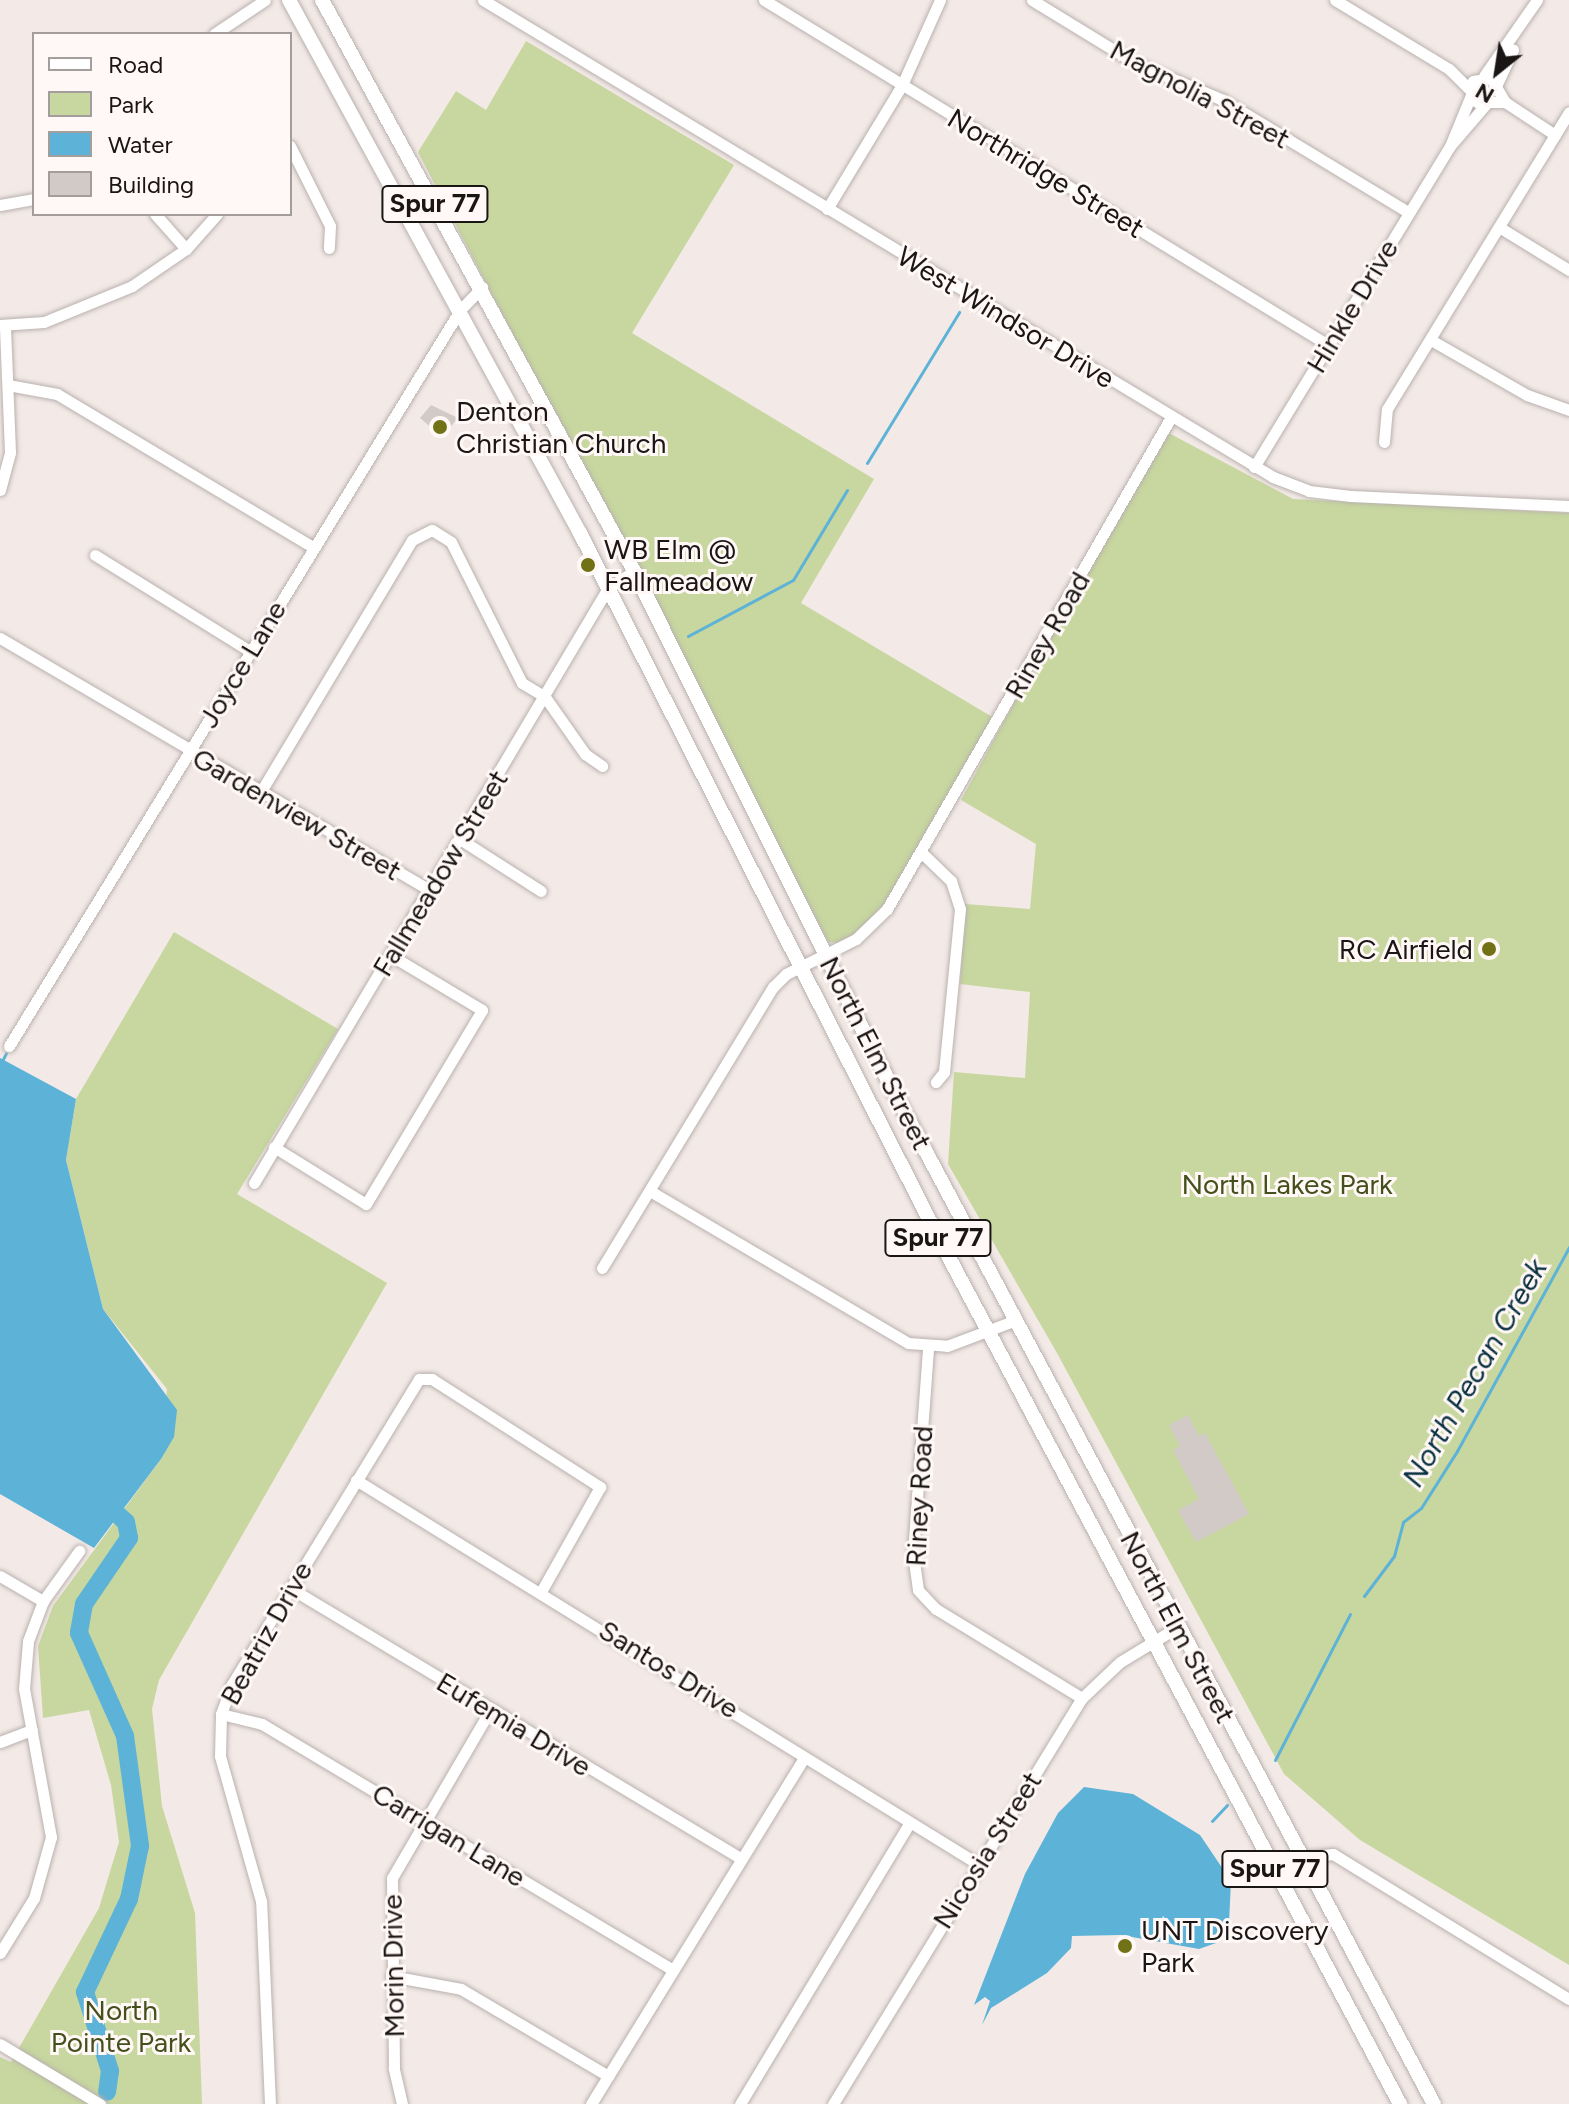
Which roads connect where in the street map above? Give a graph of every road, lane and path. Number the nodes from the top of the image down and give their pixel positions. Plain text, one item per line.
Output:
1 (265, 0) edge
2 (289, 0) edge
3 (322, 0) edge
4 (483, 0) edge
5 (764, 0) edge
6 (940, 0) edge
7 (1032, 0) edge
8 (1335, 0) edge
9 (1537, 0) edge
10 (1520, 31) junction
11 (217, 32) edge
12 (1449, 69) junction
13 (1480, 77) junction
14 (902, 85) junction
15 (1498, 86) junction
16 (1470, 92) junction
17 (1505, 102) junction
18 (1488, 104) junction
19 (1569, 112) edge
20 (1555, 135) junction
21 (1450, 146) junction
22 (292, 150) edge
23 (32, 199) edge
24 (0, 205) edge
25 (827, 209) junction
26 (1408, 212) junction
27 (157, 216) edge
28 (215, 216) edge
29 (1499, 227) junction
30 (329, 248) dead end
31 (186, 249) junction
32 (1569, 270) edge
33 (482, 287) junction
34 (460, 310) junction
35 (2, 326) edge
36 (1431, 340) junction
37 (1328, 345) junction
38 (8, 385) junction
39 (1569, 410) edge
40 (1171, 417) junction
41 (1384, 442) dead end
42 (1254, 467) junction
43 (0, 490) edge
44 (1569, 506) edge
45 (313, 547) junction
46 (95, 555) dead end
47 (634, 571) junction
48 (608, 588) junction
49 (0, 638) edge
50 (250, 651) junction
51 (545, 697) junction
52 (188, 752) junction
53 (602, 766) dead end
54 (263, 788) junction
55 (460, 839) junction
56 (921, 852) junction
57 (429, 890) junction
58 (541, 891) dead end
59 (390, 955) junction
60 (826, 956) junction
61 (798, 968) junction
62 (9, 1046) dead end
63 (936, 1082) dead end
64 (274, 1147) junction
65 (254, 1183) dead end
66 (650, 1191) junction
67 (602, 1268) dead end
68 (1016, 1320) junction
69 (989, 1332) junction
70 (928, 1349) junction
71 (356, 1480) junction
72 (79, 1551) dead end
73 (0, 1576) edge
74 (290, 1588) junction
75 (542, 1590) junction
76 (43, 1601) junction
77 (1176, 1628) junction
78 (1153, 1641) junction
79 (1082, 1698) junction
80 (490, 1710) junction
81 (221, 1714) junction
82 (32, 1730) junction
83 (0, 1742) edge
84 (803, 1759) junction
85 (423, 1819) junction
86 (908, 1825) junction
87 (1305, 1857) junction
88 (740, 1858) junction
89 (978, 1864) junction
90 (0, 1953) edge
91 (672, 1969) junction
92 (391, 1976) junction
93 (1569, 1999) edge
94 (0, 2044) edge
95 (608, 2076) junction
96 (100, 2104) edge
97 (270, 2104) edge
98 (402, 2104) edge
99 (591, 2104) edge
100 (740, 2104) edge
101 (833, 2104) edge
102 (1400, 2104) edge
103 (1434, 2104) edge

1 - 11 street
2 - 34 main road, North Elm Street / Spur 77
3 - 33 main road, North Elm Street / Spur 77
4 - 25 street, West Windsor Drive
5 - 14 street, Northridge Street
6 - 14 street
7 - 26 street, Magnolia Street
8 - 12 street
9 - 10 street
10 - 13 street
10 - 15 street
12 - 13 street
12 - 16 street
13 - 15 street
13 - 16 street, Hinkle Drive
14 - 25 street
14 - 37 street, Northridge Street
15 - 17 street
15 - 18 street, Hinkle Drive
16 - 18 street
16 - 21 street, Hinkle Drive
17 - 18 street
17 - 20 street
18 - 21 street, Hinkle Drive
19 - 20 street
20 - 29 street
21 - 26 street, Hinkle Drive
22 - 30 street
23 - 24 street
25 - 40 street, West Windsor Drive
26 - 37 street, Hinkle Drive
27 - 31 street
28 - 31 street
29 - 32 street
29 - 36 street
31 - 35 street
33 - 34 street, Joyce Lane
33 - 47 main road, North Elm Street / Spur 77
34 - 45 street, Joyce Lane
34 - 48 main road, North Elm Street / Spur 77
35 - 38 street
36 - 39 street
36 - 41 street
37 - 42 street, Hinkle Drive
38 - 43 street
38 - 45 street
40 - 42 street, West Windsor Drive
40 - 56 street, Riney Road
42 - 44 street, West Windsor Drive
45 - 50 street, Joyce Lane
46 - 50 street
47 - 48 street, Fallmeadow Street
47 - 60 main road, North Elm Street / Spur 77
48 - 51 street, Fallmeadow Street
48 - 61 main road, North Elm Street / Spur 77
49 - 52 street, Gardenview Street
50 - 52 street, Joyce Lane
51 - 53 street
51 - 54 street
51 - 55 street, Fallmeadow Street
52 - 54 street, Gardenview Street
52 - 62 street, Joyce Lane
54 - 57 street, Gardenview Street
55 - 57 street, Fallmeadow Street
55 - 58 street
56 - 60 street, Riney Road
56 - 63 street
57 - 59 street, Fallmeadow Street
59 - 64 street, Fallmeadow Street
59 - 64 street
60 - 61 street, Riney Road
60 - 68 main road, North Elm Street / Spur 77
61 - 66 street, Riney Road
61 - 69 main road, North Elm Street / Spur 77
64 - 65 street, Fallmeadow Street
66 - 67 street, Riney Road
66 - 70 street
68 - 69 street
68 - 77 main road, North Elm Street / Spur 77
69 - 70 street
69 - 78 main road, North Elm Street / Spur 77
70 - 79 street, Riney Road
71 - 74 street, Beatriz Drive
71 - 75 street, Santos Drive
71 - 75 street, Beatriz Drive
72 - 76 street
73 - 76 street
74 - 80 street, Eufemia Drive
74 - 81 street, Beatriz Drive
75 - 84 street, Santos Drive
76 - 82 street
77 - 78 street, Nicosia Street
77 - 87 main road, North Elm Street / Spur 77
78 - 79 street, Nicosia Street
78 - 102 main road, North Elm Street / Spur 77
79 - 89 street, Nicosia Street
80 - 85 street, Morin Drive
80 - 88 street, Eufemia Drive
81 - 85 street, Carrigan Lane
81 - 97 street, Beatriz Drive
82 - 83 street
82 - 90 street
84 - 86 street, Santos Drive
84 - 88 street
85 - 91 street, Carrigan Lane
85 - 92 street, Morin Drive
86 - 89 street, Santos Drive
86 - 100 street
87 - 93 street
87 - 103 main road, North Elm Street / Spur 77
88 - 91 street
89 - 101 street, Nicosia Street
91 - 95 street
92 - 95 street
92 - 98 street, Morin Drive
94 - 96 street
95 - 99 street

